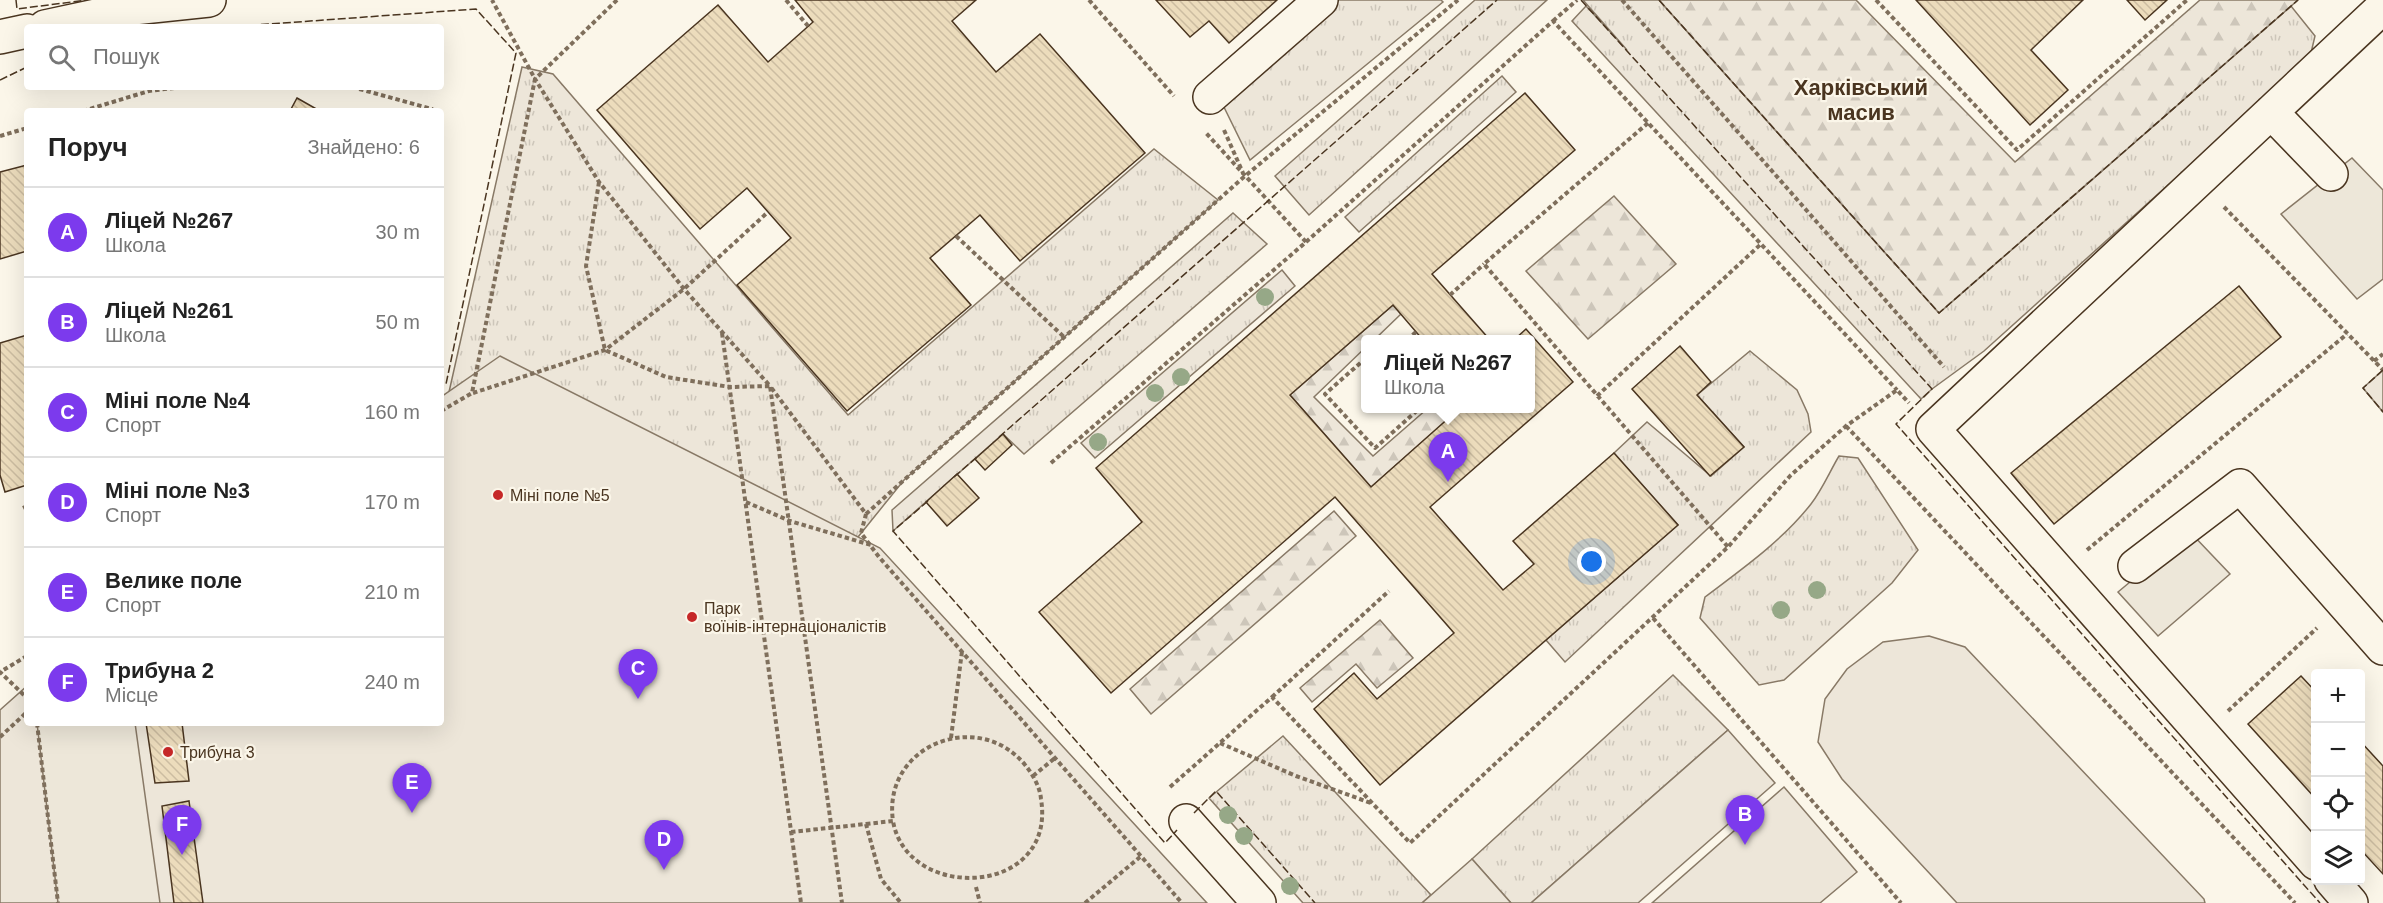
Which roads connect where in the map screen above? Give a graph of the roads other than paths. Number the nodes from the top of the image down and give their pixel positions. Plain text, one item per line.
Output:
1 (209, 0) edge
2 (1320, 0) edge
3 (2383, 7) edge
4 (59, 24) edge
5 (24, 32) edge
6 (0, 37) edge
7 (1210, 97) road end
8 (2271, 112) junction
9 (2331, 174) dead end
10 (2135, 566) dead end
11 (2383, 648) edge
12 (1186, 821) dead end
13 (2311, 857) edge
14 (2335, 885) edge
15 (1259, 903) edge
16 (2351, 903) edge

1 - 4 lane
2 - 7 lane
3 - 8 lane
5 - 6 lane
8 - 9 lane
8 - 13 lane
10 - 11 lane
12 - 15 lane
14 - 16 lane

